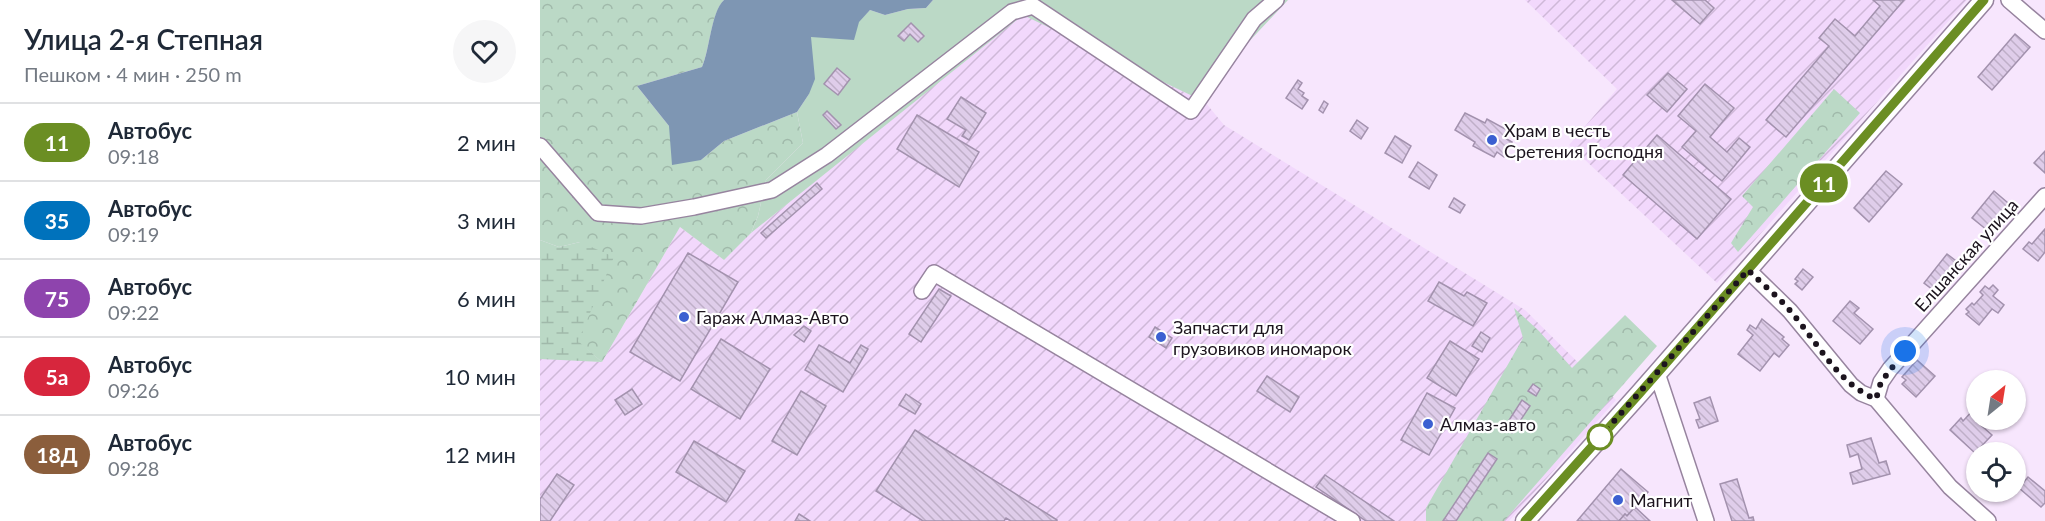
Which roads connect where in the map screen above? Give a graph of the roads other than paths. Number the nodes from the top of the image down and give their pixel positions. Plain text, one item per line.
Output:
1 (1276, 0) edge
2 (1984, 0) edge
3 (2009, 0) edge
4 (2045, 31) edge
5 (540, 146) edge
6 (2045, 196) edge
7 (1748, 270) junction
8 (922, 291) dead end
9 (1657, 373) junction
10 (1876, 399) junction
11 (1352, 521) edge
12 (1524, 521) edge
13 (1706, 521) edge
14 (1988, 521) edge

1 - 5 street
2 - 7 main road
3 - 4 street
6 - 10 street, Елшанская улица
7 - 9 main road
7 - 10 street
8 - 11 street
9 - 12 main road
9 - 13 street
10 - 14 street

